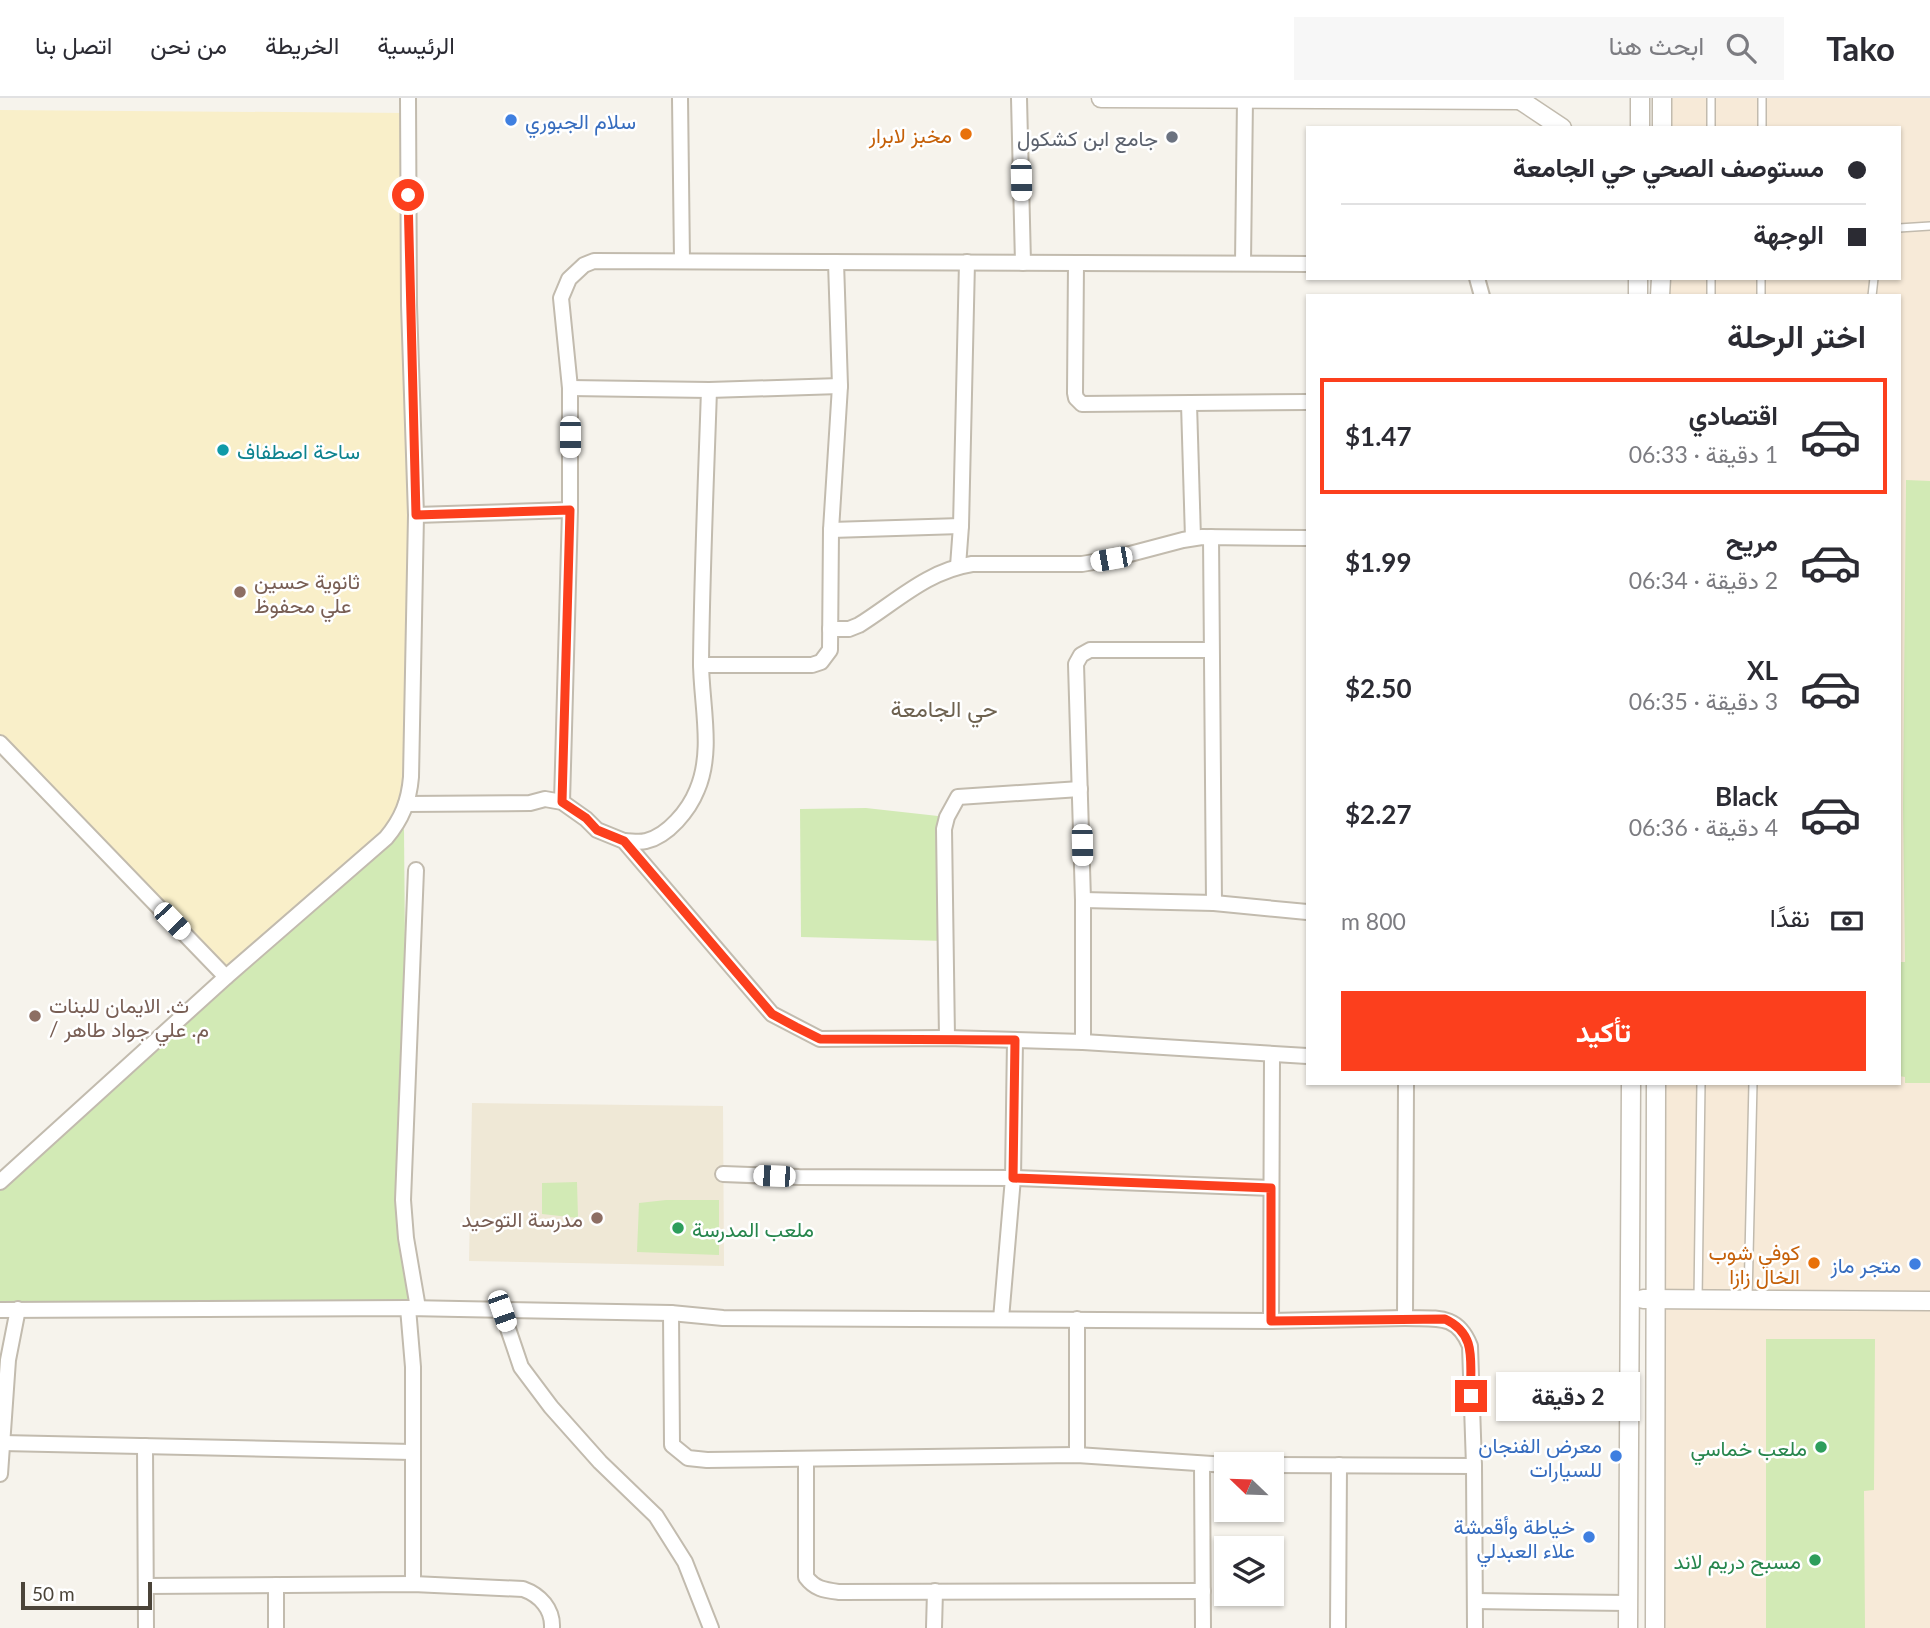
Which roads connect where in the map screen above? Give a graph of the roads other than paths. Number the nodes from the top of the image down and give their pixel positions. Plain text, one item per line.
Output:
1 (408, 98) edge
2 (680, 98) edge
3 (1019, 98) edge
4 (1101, 98) edge
5 (1137, 98) edge
6 (1640, 98) edge
7 (1662, 98) edge
8 (1711, 98) edge
9 (1762, 98) edge
10 (1245, 99) edge
11 (1327, 99) edge
12 (1522, 99) edge
13 (1559, 126) edge
14 (1640, 126) edge
15 (1661, 126) edge
16 (1711, 126) edge
17 (1762, 126) edge
18 (1930, 226) edge
19 (1901, 228) edge
20 (682, 261) junction
21 (836, 262) junction
22 (968, 262) junction
23 (1023, 262) junction
24 (1076, 262) junction
25 (1243, 263) junction
26 (1306, 264) edge
27 (840, 386) junction
28 (570, 388) junction
29 (709, 390) junction
30 (1306, 402) edge
31 (1189, 404) junction
32 (570, 510) junction
33 (416, 515) junction
34 (961, 526) junction
35 (831, 530) junction
36 (1211, 537) junction
37 (1193, 538) junction
38 (1306, 538) edge
39 (958, 566) junction
40 (830, 629) junction
41 (1210, 650) junction
42 (701, 665) junction
43 (0, 743) edge
44 (1080, 789) junction
45 (562, 802) junction
46 (406, 804) junction
47 (624, 841) junction
48 (416, 870) dead end
49 (1083, 900) junction
50 (1214, 903) junction
51 (1306, 912) edge
52 (226, 977) junction
53 (947, 1038) junction
54 (1015, 1040) junction
55 (1083, 1042) junction
56 (1272, 1056) junction
57 (1306, 1056) edge
58 (1406, 1085) edge
59 (1631, 1085) edge
60 (1656, 1085) edge
61 (1701, 1085) edge
62 (1753, 1085) edge
63 (723, 1174) dead end
64 (1013, 1178) junction
65 (0, 1182) edge
66 (1271, 1188) junction
67 (1629, 1299) junction
68 (1655, 1300) junction
69 (1698, 1300) junction
70 (1748, 1300) junction
71 (1930, 1301) edge
72 (413, 1308) junction
73 (18, 1309) junction
74 (0, 1310) edge
75 (502, 1311) junction
76 (671, 1313) junction
77 (1405, 1318) junction
78 (1001, 1319) junction
79 (1077, 1319) junction
80 (1271, 1321) junction
81 (2, 1443) edge
82 (145, 1446) junction
83 (412, 1452) junction
84 (1077, 1455) junction
85 (806, 1460) junction
86 (1202, 1465) junction
87 (1214, 1465) edge
88 (1284, 1465) edge
89 (1339, 1465) junction
90 (1474, 1465) junction
91 (0, 1474) edge
92 (413, 1584) junction
93 (276, 1585) junction
94 (146, 1586) junction
95 (935, 1591) junction
96 (1203, 1591) junction
97 (1475, 1601) junction
98 (1628, 1603) junction
99 (146, 1628) edge
100 (276, 1628) edge
101 (552, 1628) edge
102 (711, 1628) edge
103 (934, 1628) edge
104 (1203, 1628) edge
105 (1338, 1628) edge
106 (1475, 1628) edge
107 (1628, 1628) edge
108 (1655, 1628) edge

1 - 33 street
2 - 20 street
3 - 23 street
4 - 5 street
5 - 10 street
6 - 14 street
7 - 15 street
8 - 16 lane
9 - 17 lane
10 - 11 street
10 - 25 street
11 - 12 street
12 - 13 street
18 - 19 lane
20 - 21 street
20 - 28 street
21 - 22 street
21 - 27 street
22 - 23 street
22 - 34 street
23 - 24 street
24 - 25 street
24 - 31 street
25 - 26 street
27 - 29 street
27 - 35 street
28 - 29 street
28 - 32 street
29 - 42 street
30 - 31 street
31 - 37 street
32 - 33 street
32 - 45 street
33 - 46 street
34 - 35 street
34 - 39 street
35 - 40 street
36 - 37 street
36 - 38 street
36 - 41 street
37 - 39 street
39 - 40 street
40 - 42 street
41 - 44 street
41 - 50 street
42 - 47 street
43 - 52 street
44 - 49 street
44 - 53 street
45 - 46 street
45 - 47 street
46 - 52 street
47 - 53 street
48 - 72 street
49 - 50 street
49 - 55 street
50 - 51 street
52 - 65 street
53 - 54 street
54 - 55 street
54 - 64 street
55 - 56 street
56 - 57 street
56 - 66 street
58 - 77 street
59 - 67 street
60 - 68 street
61 - 69 lane
62 - 70 lane
63 - 64 street
64 - 66 street
64 - 78 street
66 - 80 street
67 - 68 street
67 - 98 street
68 - 69 street
68 - 108 street
69 - 70 street
70 - 71 street
72 - 73 street
72 - 75 street
72 - 83 street
73 - 74 street
73 - 81 street
75 - 76 street
75 - 102 street
76 - 78 street
76 - 85 street
77 - 80 street
77 - 90 street
78 - 79 street
79 - 80 street
79 - 84 street
81 - 82 street
81 - 91 street
82 - 83 street
82 - 94 street
83 - 92 street
84 - 85 street
84 - 86 street
85 - 95 street
86 - 87 street
86 - 96 street
88 - 89 street
89 - 90 street
89 - 105 street
90 - 97 street
92 - 93 street
92 - 101 street
93 - 94 street
93 - 100 street
94 - 99 street
95 - 96 street
95 - 103 street
96 - 104 street
97 - 98 street
97 - 106 street
98 - 107 street

